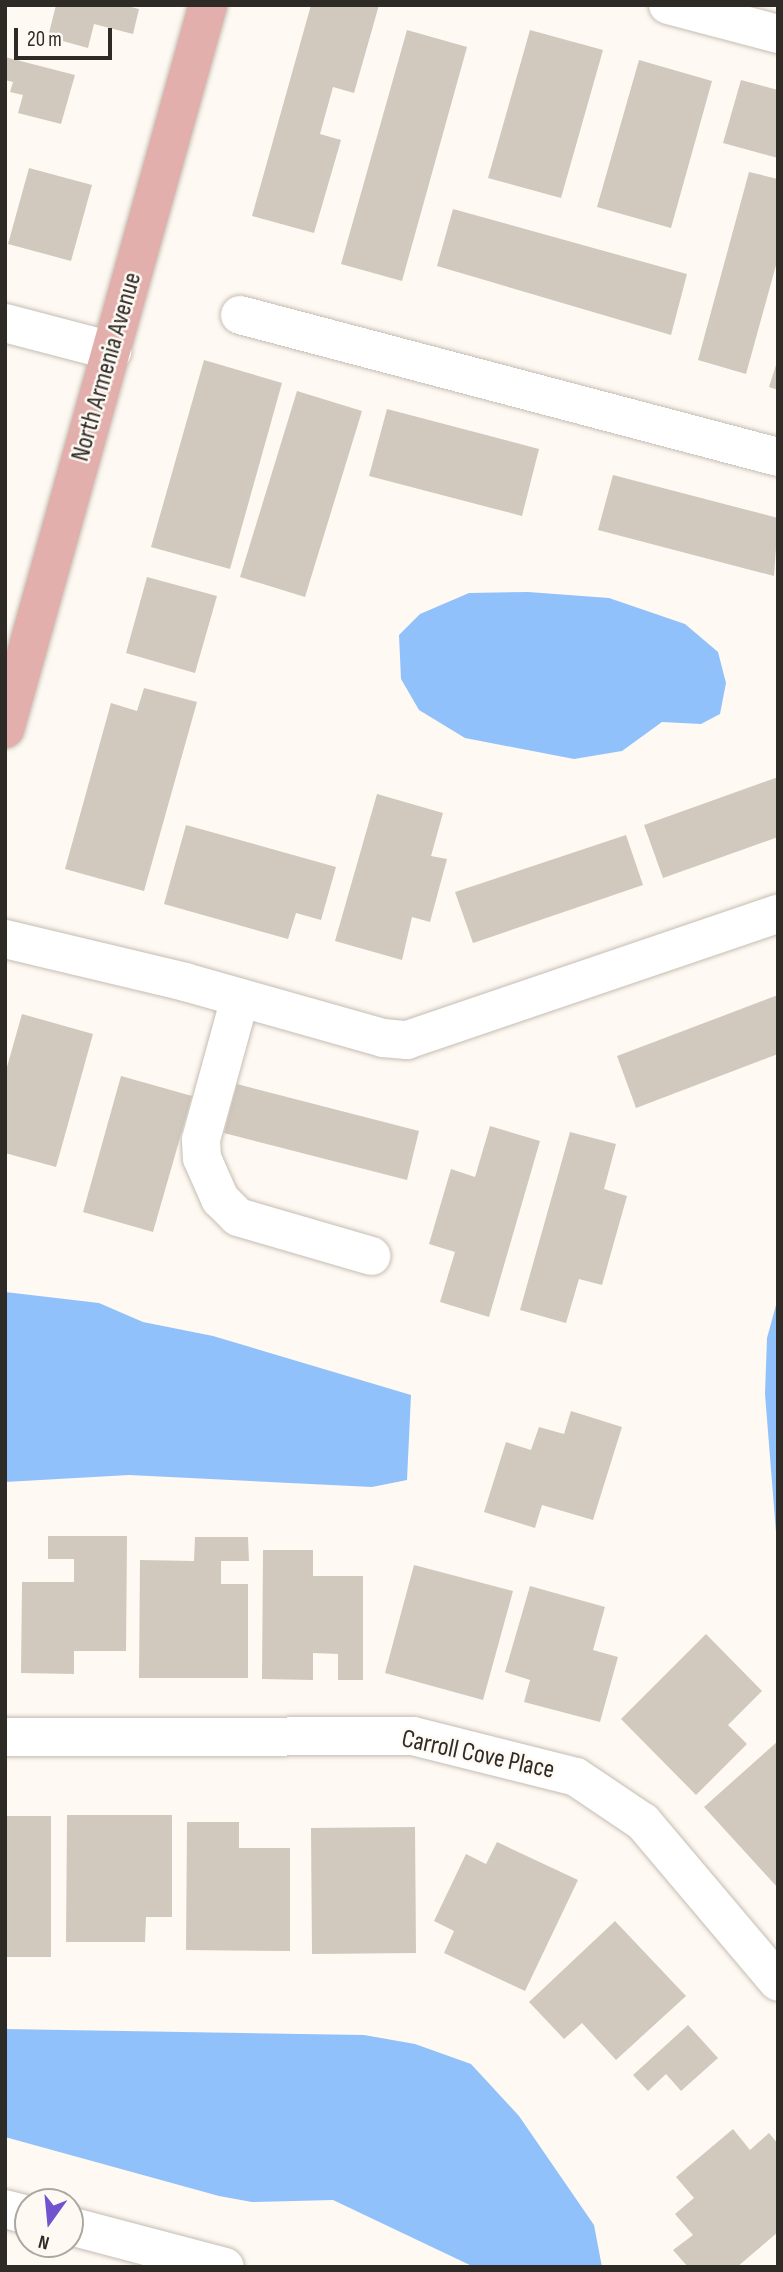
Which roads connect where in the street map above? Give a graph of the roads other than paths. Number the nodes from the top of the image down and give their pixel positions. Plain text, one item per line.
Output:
1 (208, 5) edge
2 (668, 5) edge
3 (778, 34) edge
4 (240, 315) dead end
5 (5, 323) edge
6 (111, 351) junction
7 (778, 457) edge
8 (5, 729) edge
9 (778, 914) edge
10 (5, 939) edge
11 (240, 998) junction
12 (371, 1256) dead end
13 (5, 1737) edge
14 (778, 1982) edge
15 (84, 2230) edge
16 (225, 2267) edge

1 - 6 main road, North Armenia Avenue
2 - 3 street
4 - 7 street
5 - 6 street
6 - 8 main road, North Armenia Avenue
9 - 11 street
10 - 11 street
11 - 12 street
13 - 14 street, Carroll Cove Place
15 - 16 street

